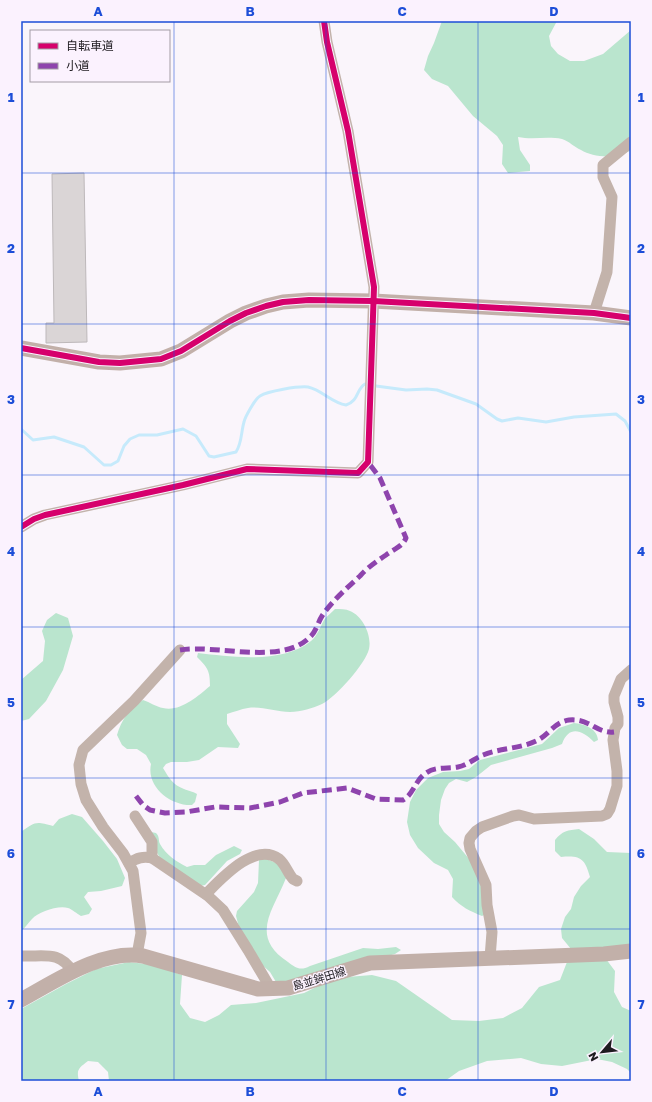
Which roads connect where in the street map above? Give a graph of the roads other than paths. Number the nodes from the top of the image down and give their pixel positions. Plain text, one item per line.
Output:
1 (324, 21) edge
2 (631, 142) edge
3 (373, 301) junction
4 (594, 313) junction
5 (631, 318) edge
6 (21, 348) edge
7 (21, 526) edge
8 (180, 650) dead end
9 (631, 670) edge
10 (135, 816) dead end
11 (152, 858) junction
12 (129, 863) junction
13 (297, 881) dead end
14 (206, 894) junction
15 (631, 951) edge
16 (137, 955) junction
17 (21, 956) edge
18 (490, 958) junction
19 (74, 972) junction
20 (271, 989) junction
21 (21, 1000) edge

1 - 3 street
2 - 4 street
3 - 4 main road
3 - 6 main road
3 - 7 street
4 - 5 main road
8 - 12 street
9 - 18 street
10 - 11 street
11 - 12 street
11 - 14 street
12 - 16 street
13 - 14 street
14 - 20 street
15 - 18 main road, 島並鉾田線
16 - 19 main road, 島並鉾田線
16 - 20 main road, 島並鉾田線
17 - 19 street
18 - 20 main road, 島並鉾田線
19 - 21 main road, 島並鉾田線

